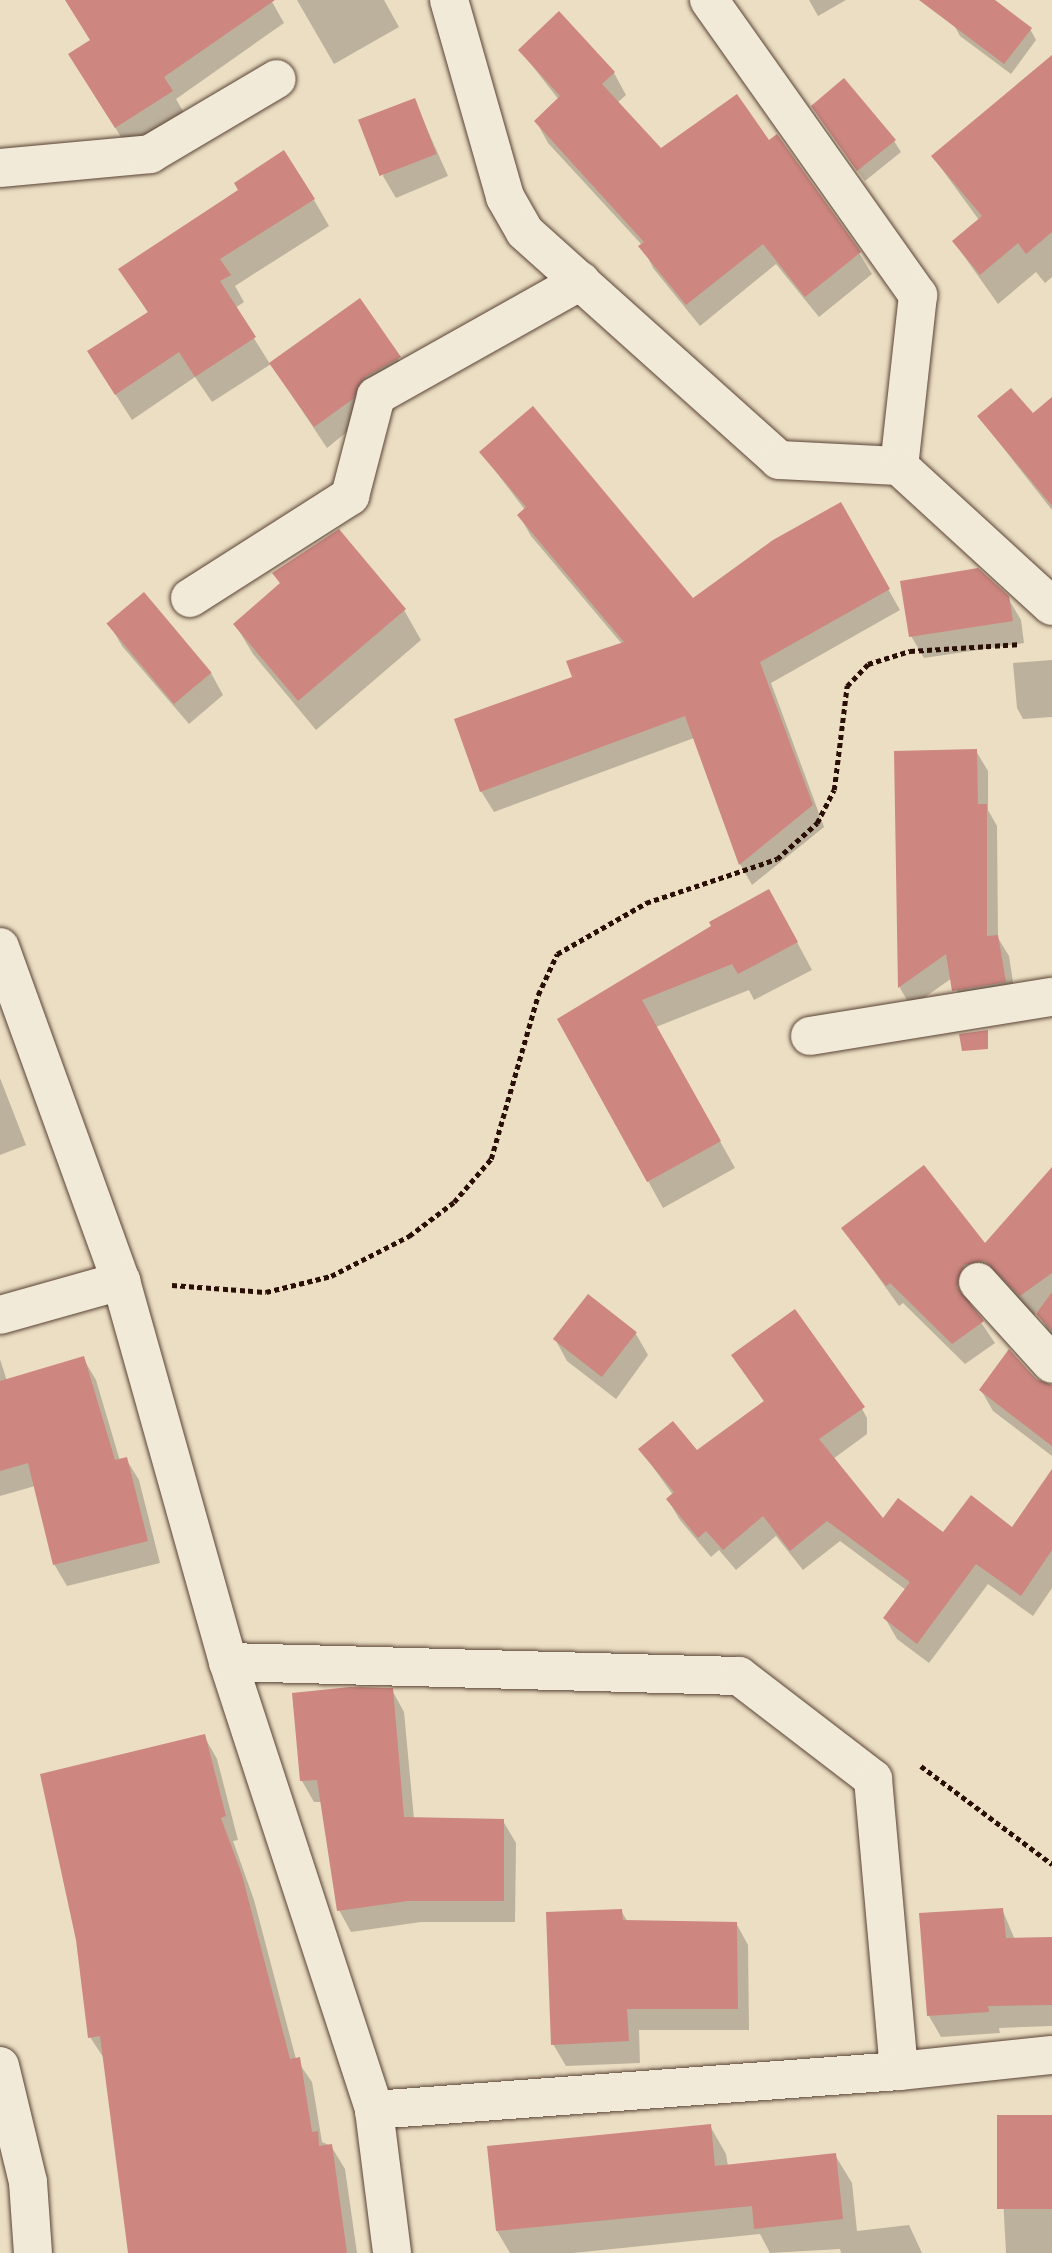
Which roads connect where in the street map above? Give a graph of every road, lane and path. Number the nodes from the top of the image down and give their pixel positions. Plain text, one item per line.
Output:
1 (449, 0) edge
2 (709, 0) edge
3 (277, 79) dead end
4 (0, 168) edge
5 (581, 281) junction
6 (899, 466) junction
7 (190, 598) dead end
8 (1052, 606) edge
9 (1026, 644) dead end
10 (0, 947) edge
11 (1052, 997) edge
12 (810, 1036) dead end
13 (121, 1282) junction
14 (978, 1282) dead end
15 (0, 1315) edge
16 (1052, 1364) edge
17 (228, 1662) junction
18 (1052, 2055) edge
19 (0, 2066) edge
20 (899, 2071) junction
21 (374, 2110) junction
22 (33, 2253) edge
23 (392, 2253) edge

1 - 5 street
2 - 6 street
3 - 4 street
5 - 6 street
5 - 7 street
6 - 8 street
9 - 13 path
10 - 13 street
11 - 12 street
13 - 15 street
13 - 17 street
14 - 16 street
17 - 20 street
17 - 21 street
18 - 20 street
19 - 22 street
20 - 21 street
21 - 23 street

